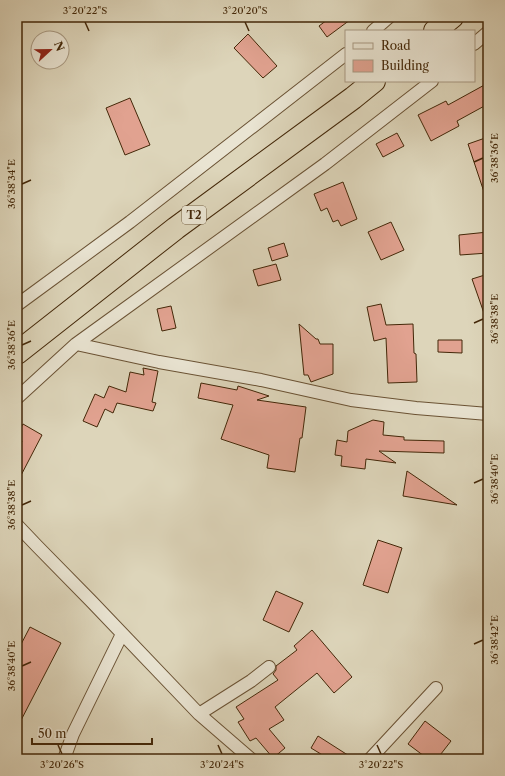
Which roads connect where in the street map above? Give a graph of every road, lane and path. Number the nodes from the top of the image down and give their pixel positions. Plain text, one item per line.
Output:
1 (389, 17) edge
2 (452, 17) edge
3 (374, 30) edge
4 (436, 30) edge
5 (488, 32) edge
6 (475, 43) edge
7 (345, 55) edge
8 (373, 82) edge
9 (431, 82) edge
10 (17, 305) edge
11 (76, 344) junction
12 (17, 353) edge
13 (17, 398) edge
14 (488, 414) edge
15 (17, 524) edge
16 (122, 634) junction
17 (269, 667) dead end
18 (436, 688) dead end
19 (199, 714) junction
20 (64, 759) edge
21 (251, 759) edge
22 (370, 759) edge

1 - 3 street
2 - 4 highway
5 - 6 street
7 - 10 street
8 - 12 highway, T2
9 - 11 street
11 - 13 street
11 - 14 street
15 - 16 street
16 - 19 street
16 - 20 street
17 - 19 street
18 - 22 street
19 - 21 street

